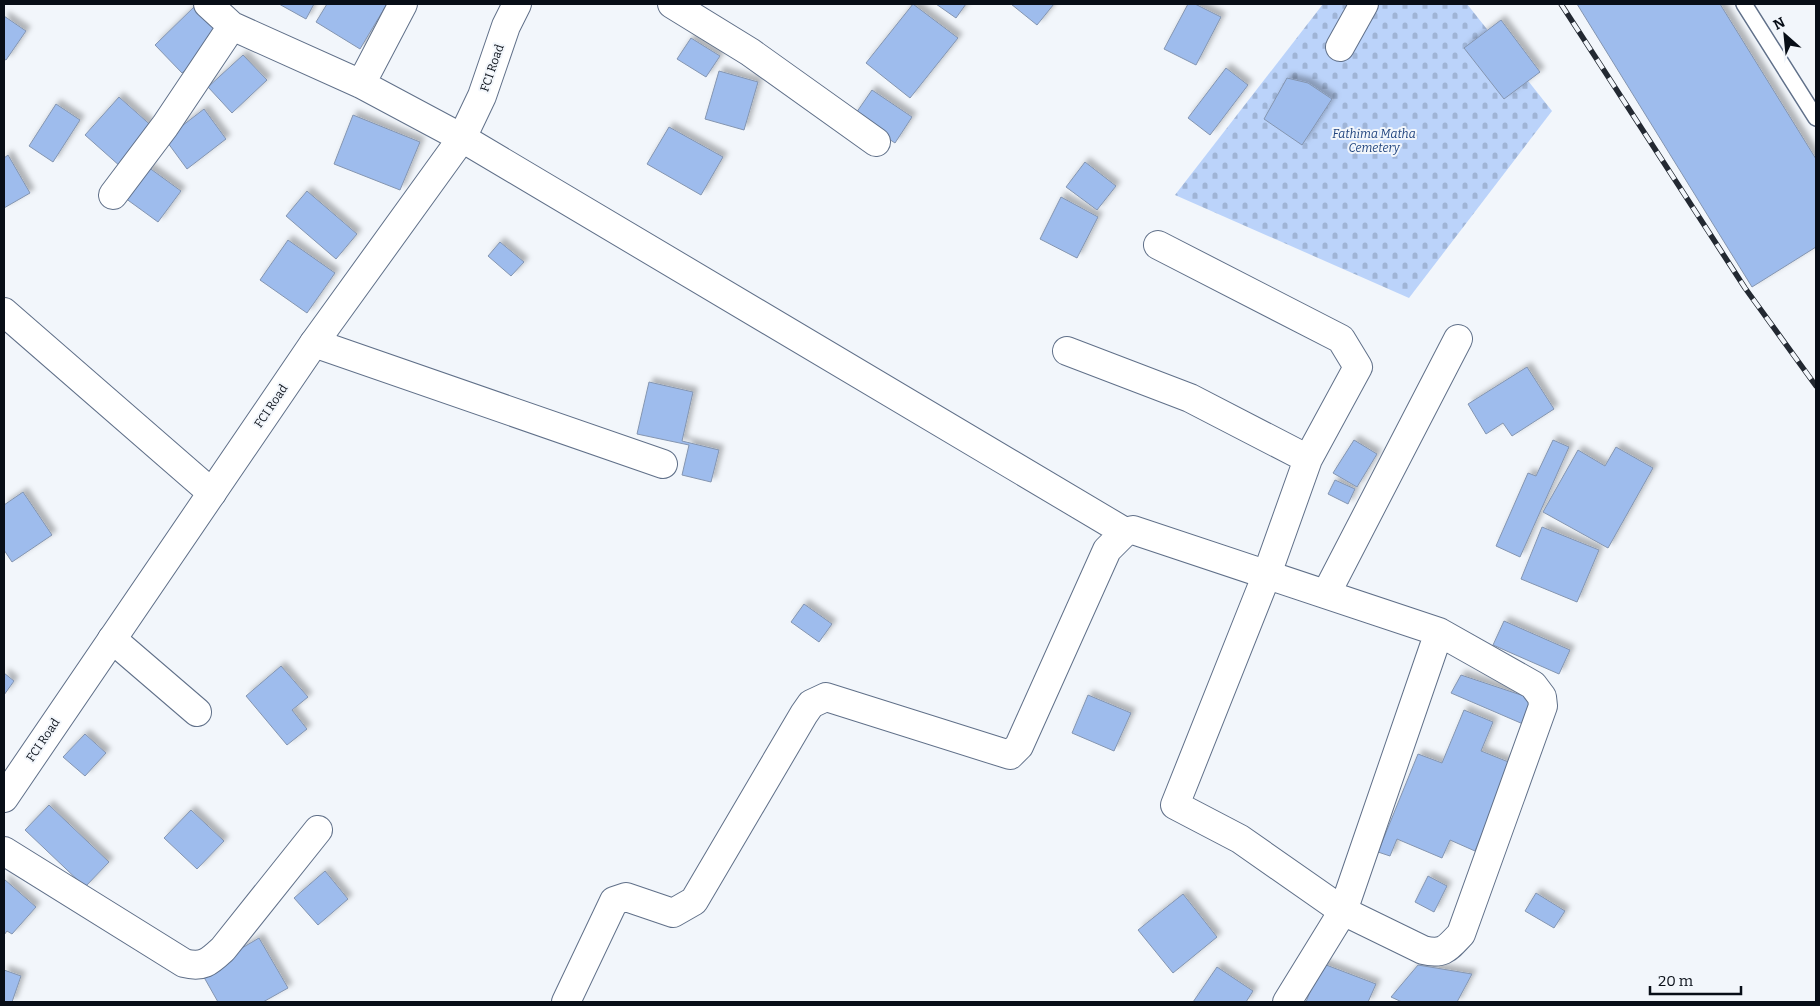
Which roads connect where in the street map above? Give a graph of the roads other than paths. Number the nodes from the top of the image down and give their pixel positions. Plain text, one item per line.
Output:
1 (208, 4) edge
2 (403, 4) edge
3 (517, 4) edge
4 (672, 4) edge
5 (1364, 4) edge
6 (1744, 4) edge
7 (232, 26) junction
8 (1340, 47) dead end
9 (361, 84) junction
10 (1816, 118) edge
11 (462, 138) junction
12 (876, 142) dead end
13 (113, 195) dead end
14 (1158, 245) dead end
15 (4, 312) edge
16 (1458, 338) dead end
17 (314, 343) junction
18 (1067, 351) dead end
19 (1308, 459) junction
20 (663, 464) dead end
21 (212, 493) junction
22 (1125, 532) junction
23 (1267, 574) junction
24 (1326, 594) junction
25 (1438, 632) junction
26 (112, 639) junction
27 (197, 712) dead end
28 (4, 798) edge
29 (318, 830) dead end
30 (4, 851) edge
31 (1343, 911) junction
32 (566, 1002) edge
33 (1287, 1002) edge

1 - 7 street
2 - 9 street
3 - 11 street, FCI Road
4 - 12 street
5 - 8 street
6 - 10 lane
7 - 9 street
7 - 13 street
9 - 11 street
11 - 17 street, FCI Road
11 - 22 street
14 - 19 street
15 - 21 street
16 - 24 street
17 - 20 street
17 - 21 street, FCI Road
18 - 19 street
19 - 23 street
21 - 26 street, FCI Road
22 - 23 street
22 - 32 street
23 - 24 street
23 - 31 street
24 - 25 street
25 - 31 street
25 - 31 street
26 - 27 street
26 - 28 street, FCI Road
29 - 30 street
31 - 33 street

